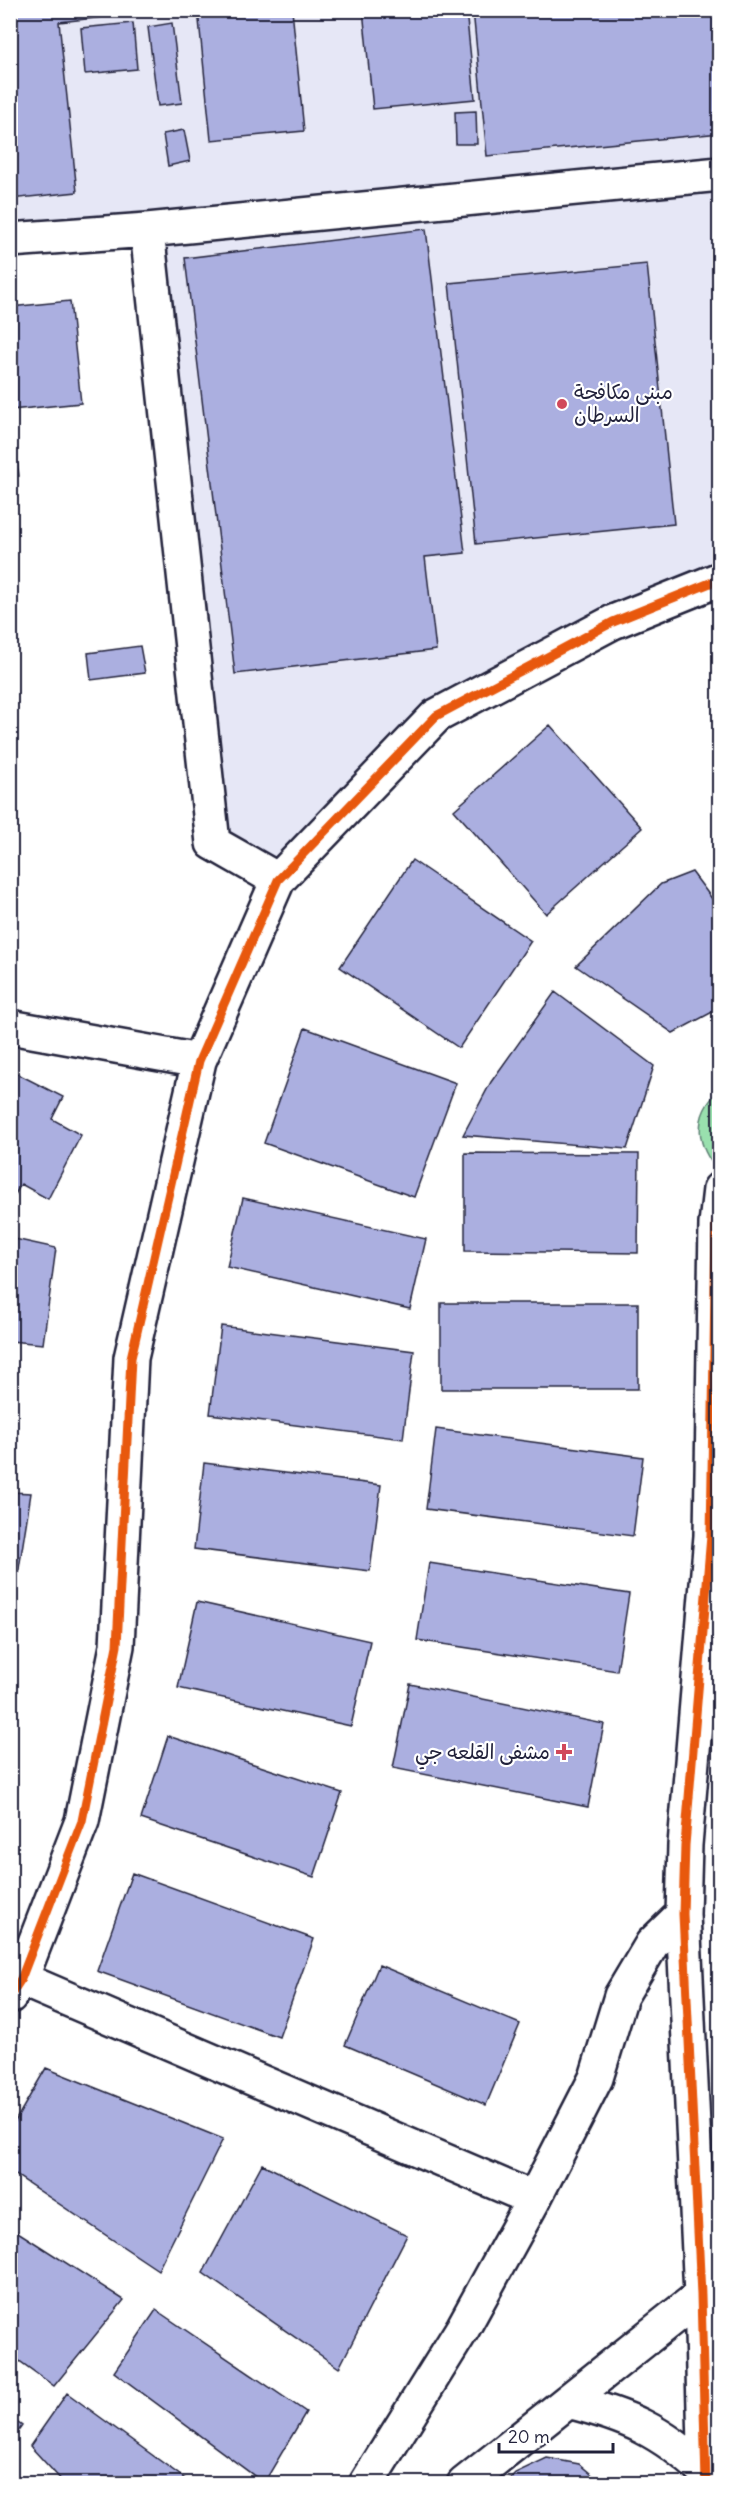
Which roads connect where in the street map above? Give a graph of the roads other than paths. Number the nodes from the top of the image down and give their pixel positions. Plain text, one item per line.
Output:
1 (720, 174) edge
2 (147, 230) junction
3 (10, 240) edge
4 (720, 579) edge
5 (278, 880) junction
6 (10, 1027) edge
7 (199, 1060) junction
8 (720, 1189) edge
9 (683, 1914) junction
10 (16, 1988) edge
11 (534, 2199) junction
12 (710, 2295) edge
13 (568, 2401) junction
14 (706, 2478) edge
15 (366, 2484) edge
16 (464, 2484) edge

1 - 2 street
2 - 3 street
2 - 5 street
4 - 5 street
5 - 7 street
6 - 7 street
7 - 10 street
8 - 9 street
9 - 11 street
9 - 12 street
10 - 11 street
11 - 15 street
12 - 13 street
12 - 14 street
13 - 14 street
13 - 16 street

